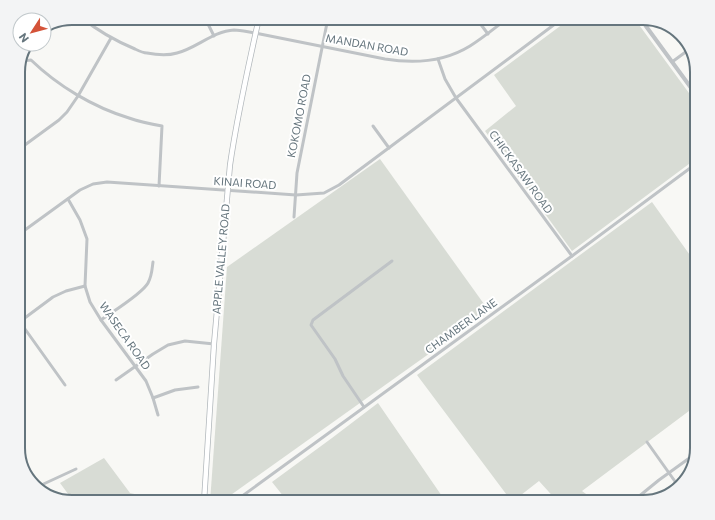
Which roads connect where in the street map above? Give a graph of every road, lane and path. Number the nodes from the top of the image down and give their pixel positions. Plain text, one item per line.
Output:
1 (92, 25) edge
2 (208, 25) edge
3 (257, 25) edge
4 (327, 25) edge
5 (481, 25) edge
6 (499, 25) edge
7 (554, 25) edge
8 (645, 25) edge
9 (255, 33) junction
10 (488, 34) junction
11 (214, 36) junction
12 (111, 38) junction
13 (322, 47) junction
14 (686, 52) edge
15 (438, 59) junction
16 (27, 60) edge
17 (672, 62) junction
18 (690, 86) edge
19 (78, 96) junction
20 (456, 98) junction
21 (373, 126) dead end
22 (25, 145) edge
23 (389, 148) junction
24 (690, 168) edge
25 (159, 186) junction
26 (227, 190) junction
27 (296, 195) junction
28 (68, 199) junction
29 (294, 217) dead end
30 (25, 230) edge
31 (572, 256) junction
32 (392, 261) dead end
33 (153, 262) dead end
34 (85, 286) junction
35 (25, 318) edge
36 (101, 320) junction
37 (25, 330) edge
38 (214, 344) junction
39 (135, 367) junction
40 (116, 380) dead end
41 (65, 385) dead end
42 (198, 387) dead end
43 (153, 398) junction
44 (364, 407) junction
45 (158, 415) dead end
46 (647, 442) dead end
47 (689, 458) edge
48 (76, 469) dead end
49 (669, 473) junction
50 (675, 482) edge
51 (42, 484) edge
52 (204, 495) edge
53 (244, 495) edge
54 (641, 495) edge

1 - 12 street, MANDAN ROAD
2 - 11 street
3 - 9 main road, APPLE VALLEY ROAD
4 - 13 street, KOKOMO ROAD
5 - 10 street
6 - 10 street, MANDAN ROAD
7 - 20 street, KINAI ROAD
8 - 17 street
9 - 11 street, MANDAN ROAD
9 - 13 street, MANDAN ROAD
9 - 26 main road, APPLE VALLEY ROAD
10 - 15 street, MANDAN ROAD
11 - 12 street, MANDAN ROAD
12 - 19 street
13 - 15 street, MANDAN ROAD
13 - 27 street, KOKOMO ROAD
14 - 17 street
15 - 20 street
16 - 19 street
17 - 18 street
19 - 22 street
19 - 25 street
20 - 23 street, KINAI ROAD
20 - 31 street, CHICKASAW ROAD
21 - 23 street
23 - 27 street, KINAI ROAD
24 - 31 street, CHAMBER LANE
25 - 26 street, KINAI ROAD
25 - 28 street, KINAI ROAD
26 - 27 street, KINAI ROAD
26 - 38 main road, APPLE VALLEY ROAD
27 - 29 street, KOKOMO ROAD
28 - 30 street, KINAI ROAD
28 - 34 street, WASECA ROAD
31 - 44 street, CHAMBER LANE
32 - 44 street
33 - 36 street
34 - 35 street
34 - 36 street, WASECA ROAD
36 - 39 street, WASECA ROAD
37 - 41 street
38 - 39 street
38 - 52 main road, APPLE VALLEY ROAD
39 - 40 street
39 - 43 street, WASECA ROAD
42 - 43 street
43 - 45 street, WASECA ROAD
44 - 53 street, CHAMBER LANE
46 - 49 street
47 - 49 street
48 - 51 street
49 - 50 street
49 - 54 street

